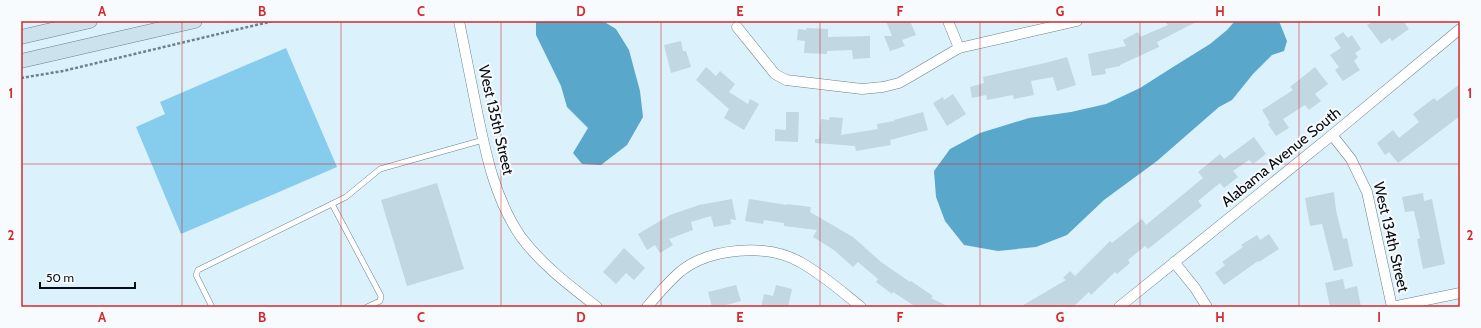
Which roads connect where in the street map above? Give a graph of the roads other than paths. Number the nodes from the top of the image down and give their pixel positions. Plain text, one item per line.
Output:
1 (90, 21) edge
2 (195, 21) edge
3 (459, 21) edge
4 (948, 21) edge
5 (1077, 21) edge
6 (737, 27) dead end
7 (1460, 29) edge
8 (21, 37) edge
9 (959, 48) junction
10 (21, 62) edge
11 (1332, 135) junction
12 (483, 140) junction
13 (332, 204) junction
14 (1174, 262) junction
15 (1460, 292) edge
16 (212, 307) edge
17 (367, 307) edge
18 (597, 307) edge
19 (647, 307) edge
20 (861, 307) edge
21 (1119, 307) edge
22 (1207, 307) edge
23 (1392, 307) edge

1 - 8 main road
2 - 10 main road
3 - 12 street, West 135th Street
4 - 9 street
5 - 9 street
6 - 9 street
7 - 11 street, Alabama Avenue South
11 - 14 street, Alabama Avenue South
11 - 23 street, West 134th Street
12 - 13 lane
12 - 18 street, West 135th Street
13 - 16 lane
13 - 17 lane
14 - 21 street, Alabama Avenue South
14 - 22 street
15 - 23 street
19 - 20 street

